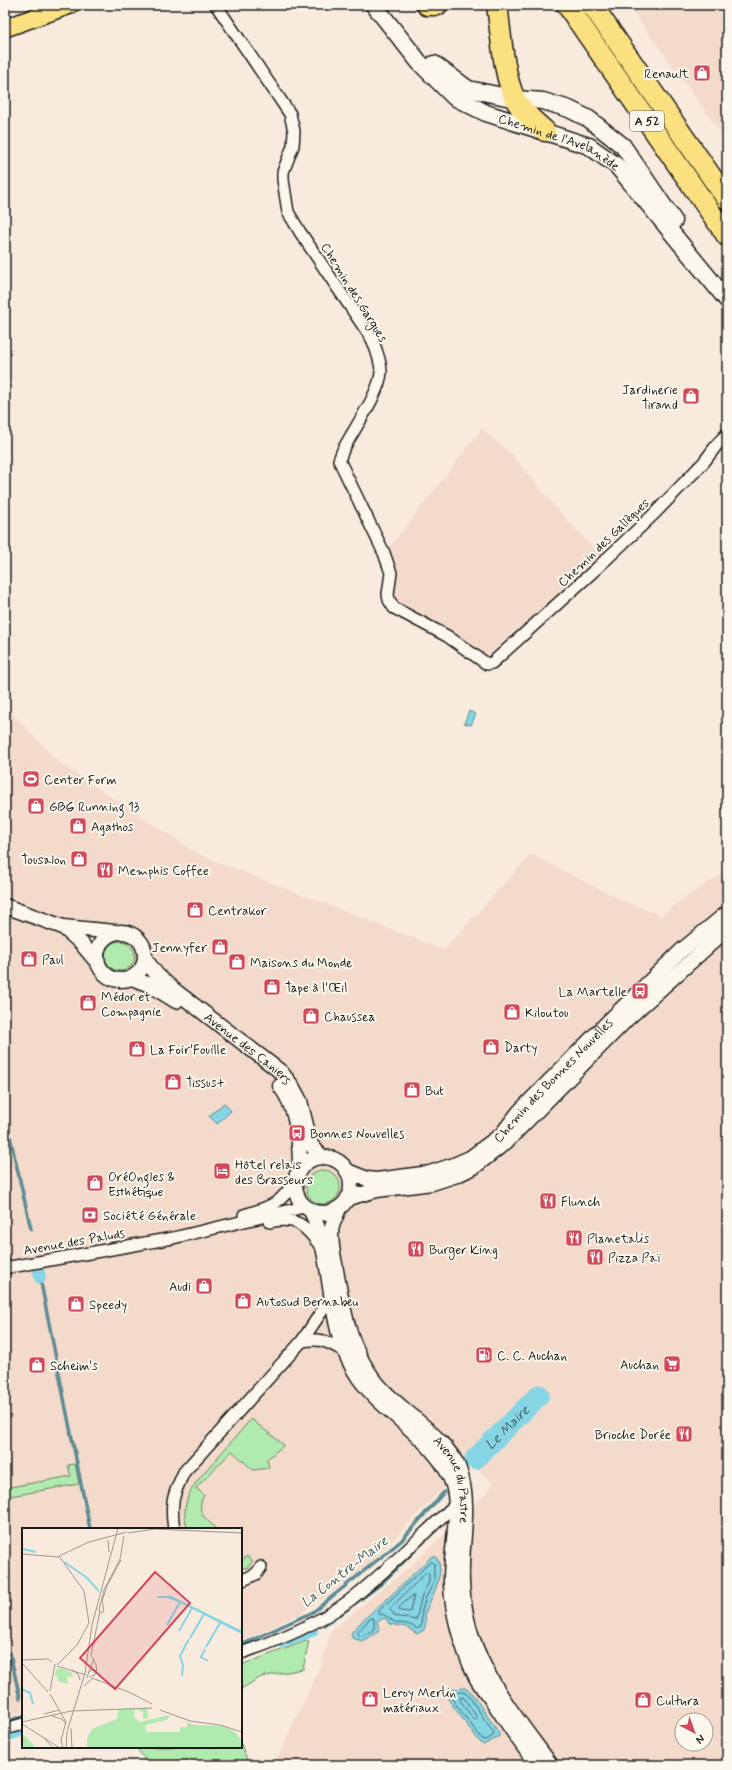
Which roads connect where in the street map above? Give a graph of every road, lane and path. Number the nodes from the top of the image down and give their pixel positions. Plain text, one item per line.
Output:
1 (70, 5) edge
2 (216, 5) edge
3 (374, 5) edge
4 (384, 5) edge
5 (428, 5) edge
6 (437, 5) edge
7 (497, 5) edge
8 (567, 5) edge
9 (592, 5) edge
10 (5, 28) edge
11 (516, 100) junction
12 (545, 131) junction
13 (727, 199) edge
14 (727, 236) edge
15 (727, 300) edge
16 (727, 434) edge
17 (492, 663) joint
18 (5, 906) edge
19 (727, 913) edge
20 (63, 927) junction
21 (727, 930) edge
22 (115, 932) junction
23 (145, 959) junction
24 (97, 962) junction
25 (132, 978) junction
26 (322, 1157) junction
27 (300, 1168) junction
28 (347, 1171) junction
29 (294, 1182) junction
30 (344, 1203) junction
31 (308, 1209) junction
32 (218, 1228) junction
33 (323, 1251) junction
34 (5, 1268) edge
35 (330, 1299) junction
36 (302, 1341) junction
37 (344, 1351) junction
38 (455, 1505) junction
39 (174, 1528) edge
40 (262, 1567) dead end
41 (242, 1581) edge
42 (242, 1653) edge
43 (22, 1724) edge
44 (5, 1729) edge
45 (537, 1765) edge
46 (551, 1765) edge

1 - 10 main road
2 - 17 street, Chemin des Gargues
3 - 12 main road, Chemin de l'Avelanède
4 - 11 main road, Chemin de l'Avelanède
5 - 6 highway
7 - 11 highway
8 - 14 highway, A 52
9 - 13 highway, A 52
11 - 12 highway
11 - 15 main road, Chemin de l'Avelanède
12 - 15 main road, Chemin de l'Avelanède
16 - 17 street, Chemin des Gallègues
18 - 20 street
19 - 28 street, Chemin des Bonnes Nouvelles
20 - 22 street
20 - 24 street
21 - 30 street, Chemin des Bonnes Nouvelles
22 - 23 street
22 - 24 street
23 - 25 street
23 - 26 street, Avenue des Caniers
24 - 25 street
25 - 27 street, Avenue des Caniers
26 - 27 street
26 - 28 street
27 - 29 street
28 - 30 street
29 - 31 street
29 - 32 street, Avenue des Paluds
30 - 31 street
30 - 46 street, Avenue du Pastre
31 - 32 street, Avenue des Paluds
31 - 33 street, Avenue du Pastre
32 - 33 street, Avenue des Paluds
32 - 34 street, Avenue des Paluds
33 - 35 street, Avenue du Pastre
35 - 36 street
35 - 37 street, Avenue du Pastre
36 - 37 street
36 - 39 street
37 - 38 street, Avenue du Pastre
38 - 42 street
38 - 45 street, Avenue du Pastre
40 - 41 street
43 - 44 street

